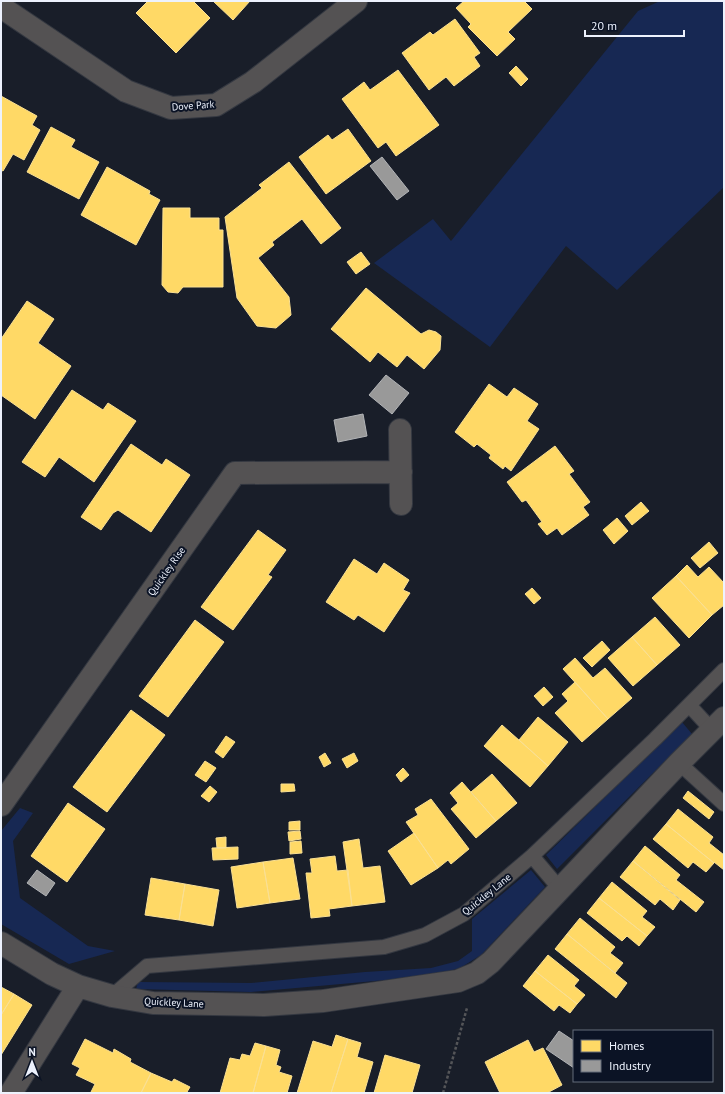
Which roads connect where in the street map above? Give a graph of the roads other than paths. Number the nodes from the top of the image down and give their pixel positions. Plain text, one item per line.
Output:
1 (356, 1) edge
2 (1, 7) edge
3 (400, 430) dead end
4 (401, 472) junction
5 (401, 504) dead end
6 (724, 670) edge
7 (689, 705) junction
8 (718, 724) edge
9 (679, 763) junction
10 (724, 804) edge
11 (1, 805) edge
12 (532, 856) junction
13 (560, 889) junction
14 (1, 943) edge
15 (78, 986) junction
16 (112, 996) junction
17 (11, 1093) edge

1 - 2 street, Dove Park
3 - 4 street
4 - 5 street
4 - 11 street, Quickley Rise
6 - 7 lane, Quickley Lane
7 - 8 lane
7 - 12 lane, Quickley Lane
8 - 9 street, Quickley Lane
9 - 10 lane
9 - 13 street, Quickley Lane
12 - 13 lane
12 - 16 lane, Quickley Lane
13 - 16 street, Quickley Lane
14 - 15 street, Quickley Lane
15 - 16 street, Quickley Lane
15 - 17 street

